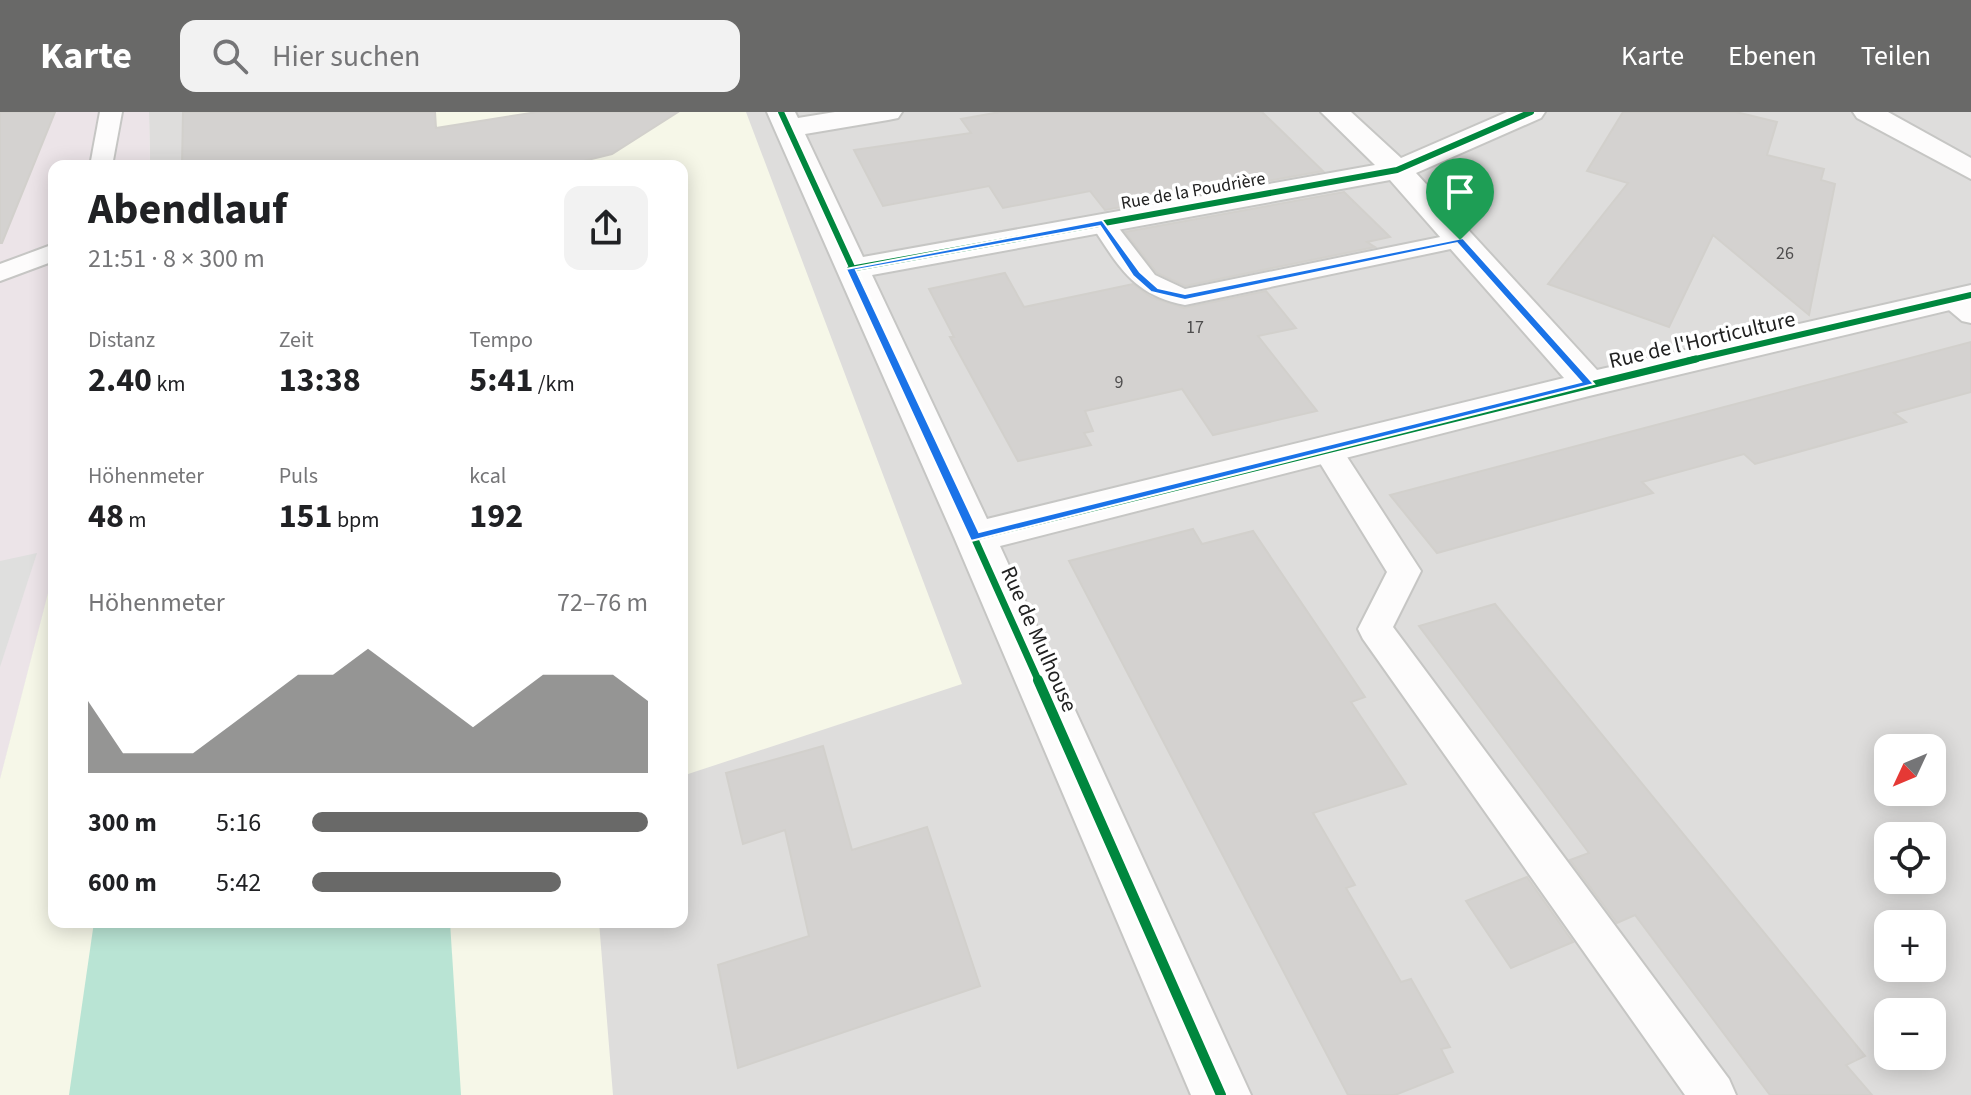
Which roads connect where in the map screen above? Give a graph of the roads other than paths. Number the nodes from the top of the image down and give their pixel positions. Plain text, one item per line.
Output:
1 (111, 112) edge
2 (888, 112) edge
3 (1335, 112) edge
4 (1531, 112) edge
5 (1867, 112) edge
6 (785, 120) edge
7 (102, 160) edge
8 (1397, 170) junction
9 (1971, 170) edge
10 (1102, 223) junction
11 (1460, 240) junction
12 (48, 254) edge
13 (850, 269) junction
14 (0, 273) edge
15 (1964, 303) edge
16 (1589, 384) junction
17 (1327, 450) junction
18 (975, 537) junction
19 (1221, 1095) edge
20 (1713, 1095) edge

1 - 7 lane
2 - 6 street
3 - 8 street
4 - 8 street, Rue de la Poudrière
5 - 9 street
6 - 13 street, Rue de Mulhouse
8 - 10 street, Rue de la Poudrière
8 - 11 street
10 - 11 lane
10 - 13 street, Rue de la Poudrière
11 - 16 street
12 - 14 lane
13 - 18 street, Rue de Mulhouse
15 - 16 street, Rue de l'Horticulture
16 - 17 street, Rue de l'Horticulture
17 - 18 street, Rue de l'Horticulture
17 - 20 lane
18 - 19 street, Rue de Mulhouse

